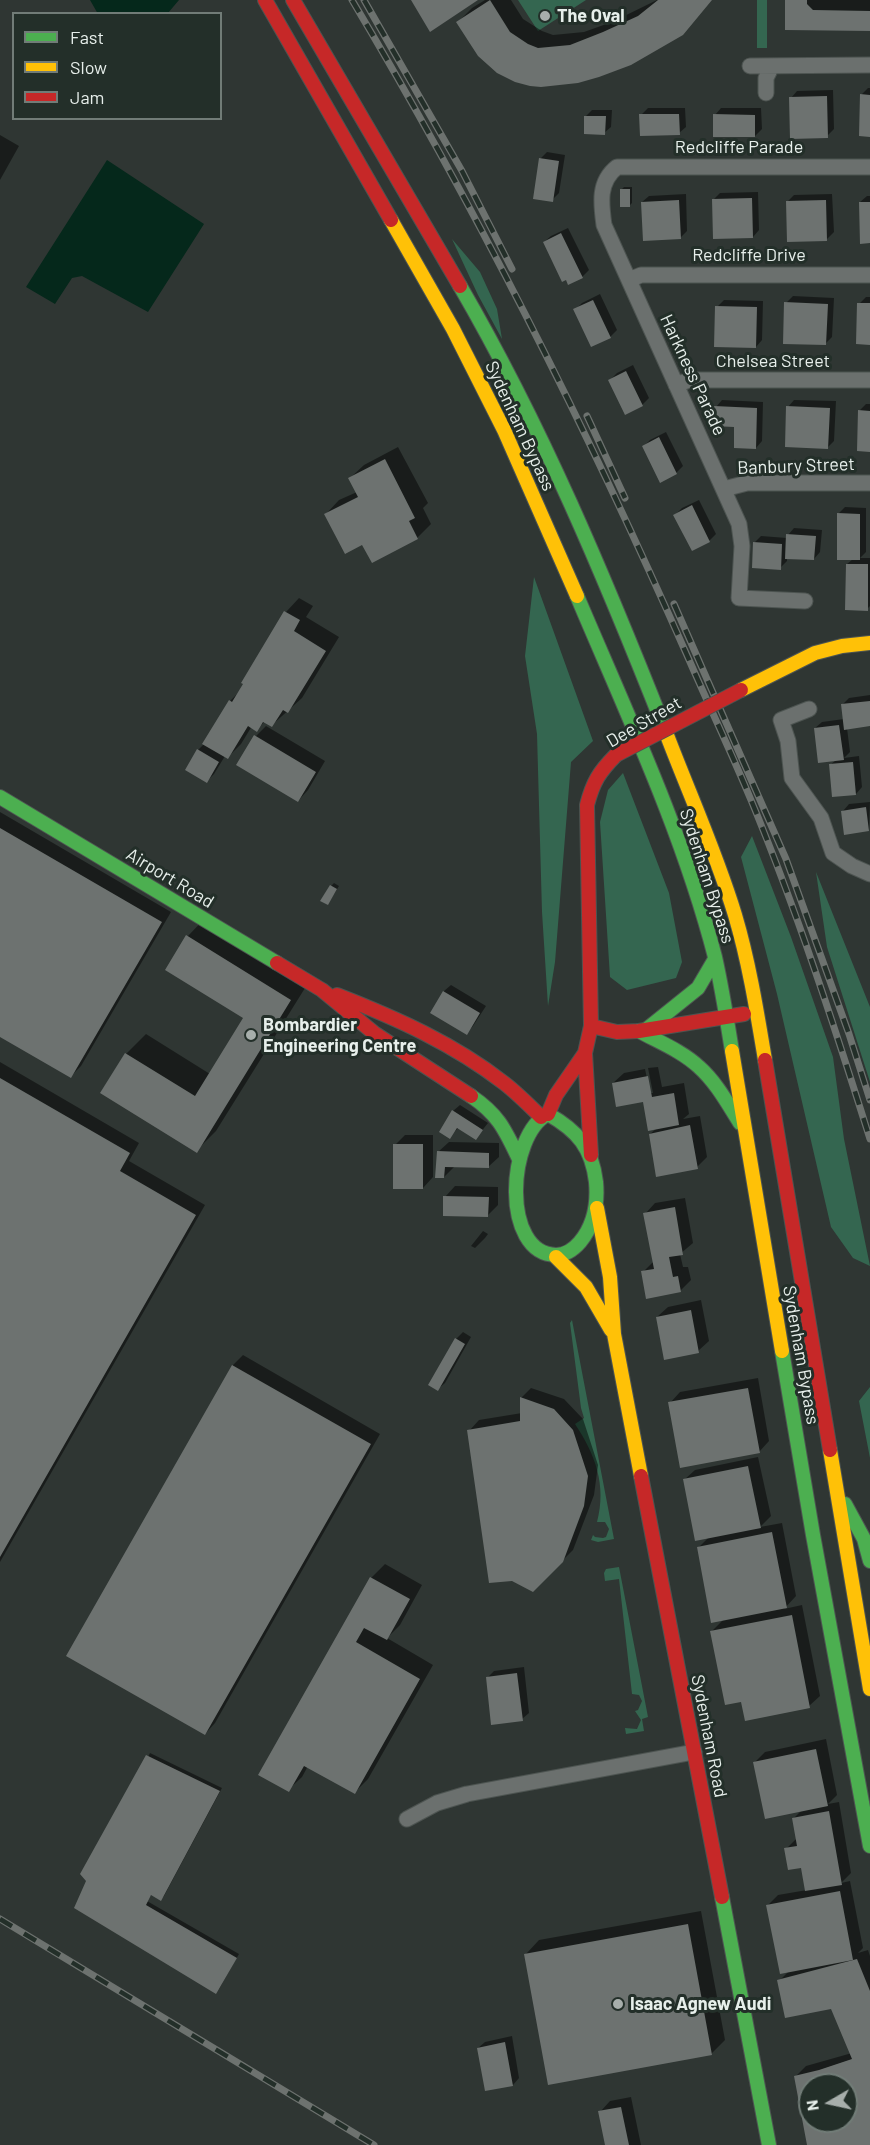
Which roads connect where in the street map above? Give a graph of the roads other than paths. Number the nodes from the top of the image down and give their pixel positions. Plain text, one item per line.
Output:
1 (265, 0) edge
2 (293, 0) edge
3 (870, 65) edge
4 (750, 66) dead end
5 (772, 66) junction
6 (766, 93) dead end
7 (870, 167) edge
8 (610, 172) joint
9 (870, 274) edge
10 (629, 280) junction
11 (870, 380) edge
12 (676, 385) junction
13 (870, 483) edge
14 (724, 489) junction
15 (805, 601) dead end
16 (870, 643) edge
17 (809, 709) dead end
18 (0, 797) edge
19 (870, 874) edge
20 (715, 959) junction
21 (322, 990) junction
22 (757, 1012) junction
23 (726, 1017) junction
24 (591, 1026) junction
25 (643, 1030) junction
26 (585, 1053) junction
27 (544, 1115) junction
28 (746, 1132) junction
29 (591, 1155) junction
30 (519, 1160) junction
31 (597, 1208) junction
32 (556, 1257) junction
33 (614, 1334) junction
34 (835, 1485) junction
35 (870, 1561) edge
36 (870, 1689) edge
37 (694, 1752) junction
38 (407, 1818) dead end
39 (870, 1846) edge
40 (769, 2145) edge

1 - 20 main road, Sydenham Bypass
2 - 22 main road, Sydenham Bypass
3 - 5 street
4 - 5 street
5 - 6 street
7 - 8 street, Redcliffe Parade
8 - 10 street, Harkness Parade
9 - 10 street, Redcliffe Drive
10 - 12 street, Harkness Parade
11 - 12 street, Chelsea Street
12 - 14 street, Harkness Parade
13 - 14 street, Banbury Street
14 - 15 street, Harkness Parade
16 - 24 main road, Dee Street, bridge
17 - 19 street
18 - 21 main road, Airport Road
20 - 23 main road, Sydenham Bypass
20 - 25 main road
21 - 27 main road, Airport Road
21 - 30 main road, Airport Road
22 - 23 main road
22 - 34 main road, Sydenham Bypass
23 - 25 main road
23 - 28 main road, Sydenham Bypass
24 - 25 main road
24 - 26 main road, Dee Street
25 - 28 main road
26 - 27 main road, Dee Street
26 - 29 main road, Dee Street
27 - 29 main road
27 - 30 main road
28 - 39 main road, Sydenham Bypass
29 - 31 main road
30 - 32 main road
31 - 32 main road
31 - 33 main road, Sydenham Road
32 - 33 main road, Sydenham Road
33 - 37 main road, Sydenham Road
34 - 35 main road
34 - 36 main road, Sydenham Bypass
37 - 38 street
37 - 40 main road, Sydenham Road

